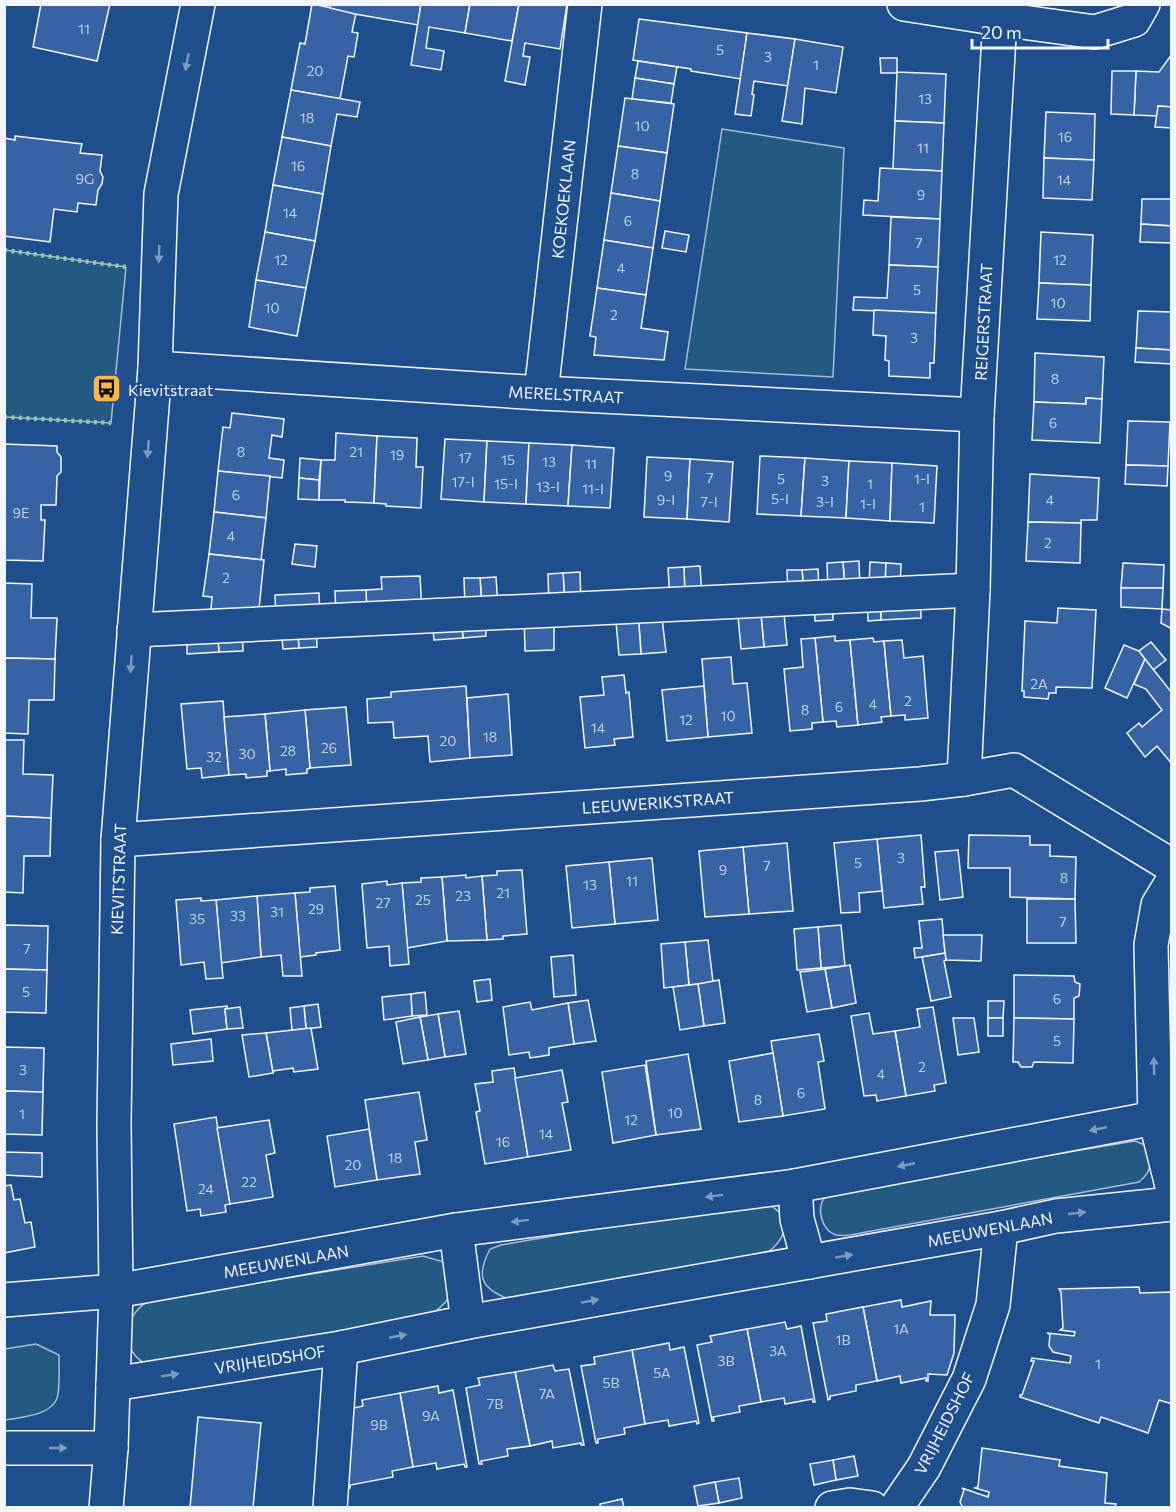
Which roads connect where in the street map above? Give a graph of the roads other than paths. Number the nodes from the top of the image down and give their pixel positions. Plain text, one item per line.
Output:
1 (198, 4) edge
2 (585, 4) edge
3 (904, 4) edge
4 (1143, 4) edge
5 (1000, 19) junction
6 (155, 368) junction
7 (541, 393) junction
8 (977, 415) junction
9 (973, 590) junction
10 (134, 630) junction
11 (964, 779) junction
12 (118, 840) junction
13 (1172, 866) edge
14 (1172, 882) edge
15 (1155, 1118) junction
16 (795, 1186) junction
17 (1172, 1186) edge
18 (1172, 1204) edge
19 (1001, 1227) junction
20 (456, 1230) junction
21 (809, 1262) junction
22 (116, 1291) junction
23 (4, 1300) edge
24 (468, 1322) junction
25 (341, 1348) junction
26 (113, 1384) junction
27 (4, 1448) edge
28 (111, 1448) junction
29 (106, 1508) edge
30 (330, 1508) edge
31 (832, 1508) edge
32 (872, 1508) edge
33 (896, 1508) edge

1 -> 6 street, KIEVITSTRAAT
2 - 7 street, KOEKOEKLAAN
3 - 5 street
4 - 5 street
5 - 8 street, REIGERSTRAAT
6 - 7 street, MERELSTRAAT
6 -> 10 street, KIEVITSTRAAT
7 - 8 street, MERELSTRAAT
8 - 9 street, REIGERSTRAAT
9 - 10 street
9 - 11 street, REIGERSTRAAT
10 -> 12 street, KIEVITSTRAAT
11 - 12 street, LEEUWERIKSTRAAT
11 - 13 street, LEEUWERIKSTRAAT
12 - 22 street, KIEVITSTRAAT
15 -> 14 street
15 -> 16 street, MEEUWENLAAN
15 - 17 street
16 -> 20 street, MEEUWENLAAN
16 - 21 street
19 -> 18 street, MEEUWENLAAN
21 -> 19 street, MEEUWENLAAN
19 - 33 street, VRIJHEIDSHOF
20 - 22 street, MEEUWENLAAN
20 - 24 street
24 -> 21 street, MEEUWENLAAN
22 - 23 street, MEEUWENLAAN
22 - 26 street
25 -> 24 street, MEEUWENLAAN
26 -> 25 street, VRIJHEIDSHOF
25 - 30 street, VRIJHEIDSHOF
26 - 28 street
27 -> 28 street
28 - 29 street
31 - 32 street

